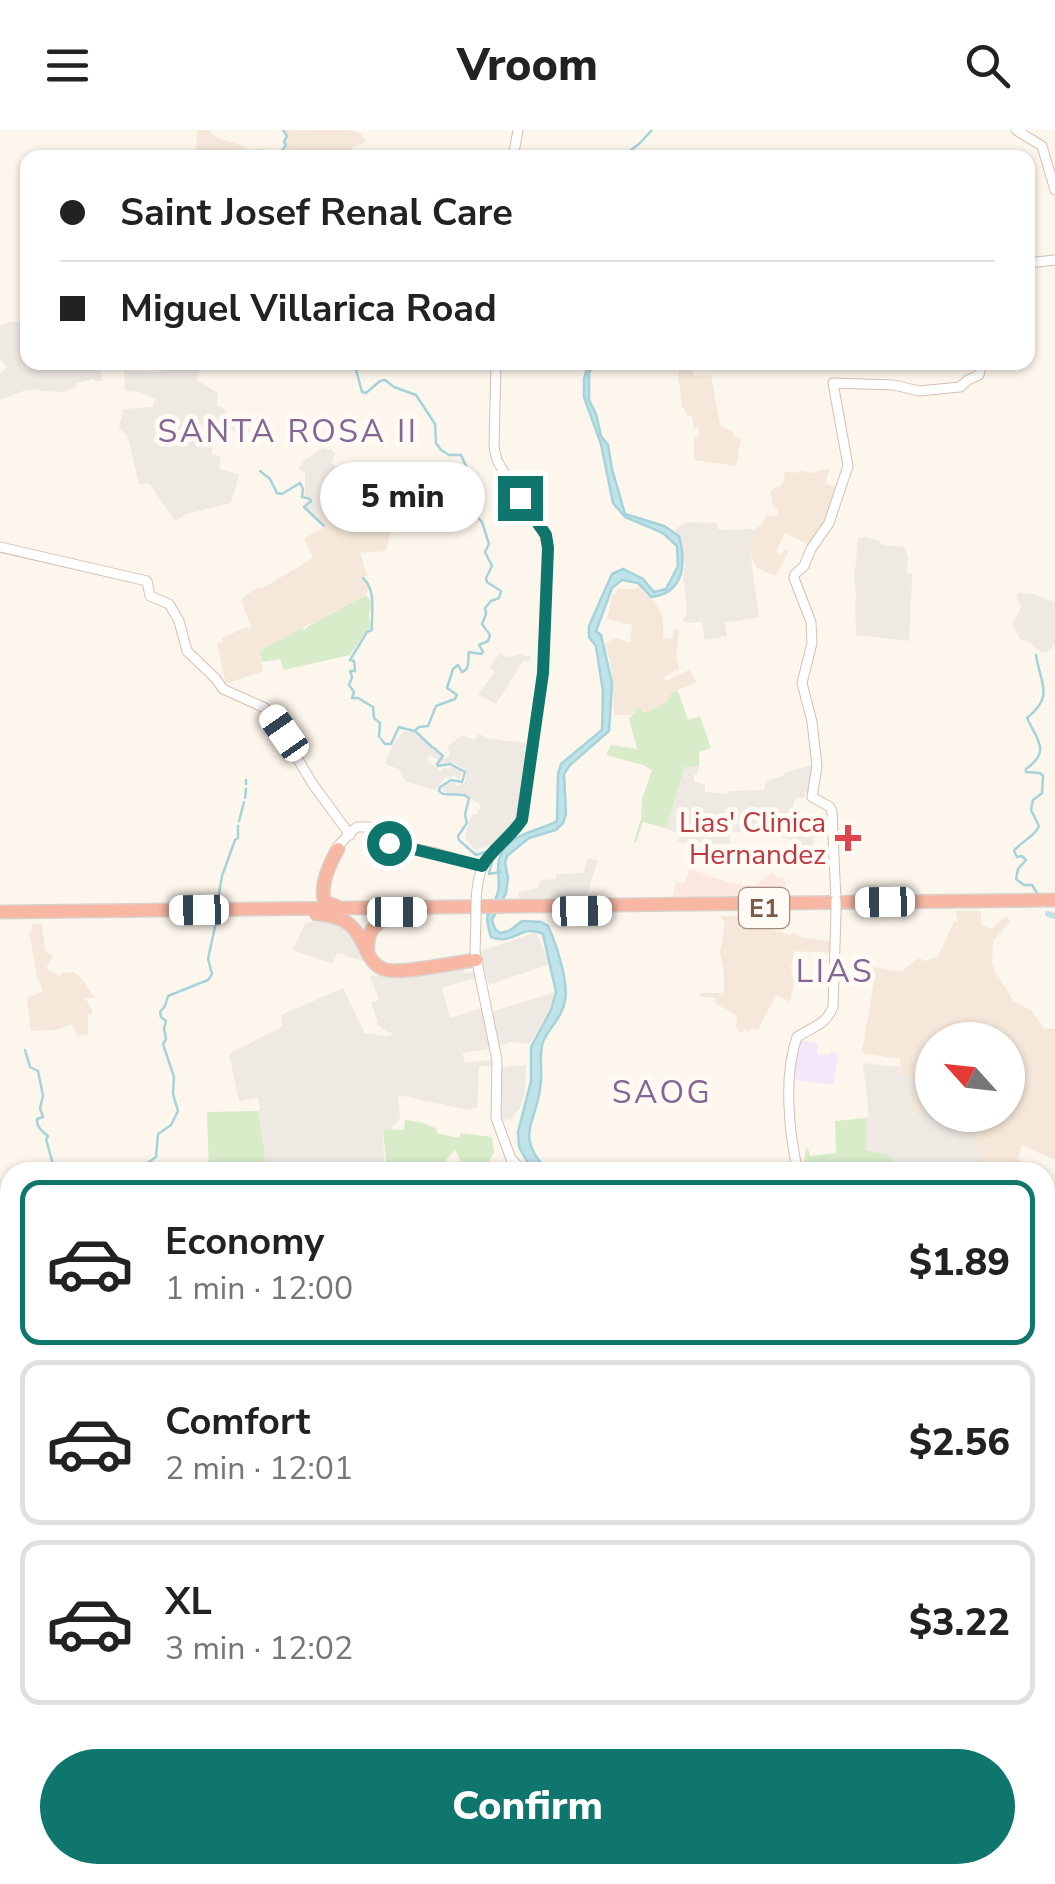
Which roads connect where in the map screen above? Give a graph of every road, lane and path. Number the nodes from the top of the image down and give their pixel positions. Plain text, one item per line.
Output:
1 (1016, 130) edge
2 (1055, 190) edge
3 (496, 370) edge
4 (981, 370) edge
5 (0, 547) edge
6 (350, 833) junction
7 (337, 848) junction
8 (483, 862) junction
9 (676, 898) dead end
10 (778, 898) dead end
11 (836, 899) junction
12 (1055, 900) edge
13 (805, 903) junction
14 (658, 905) junction
15 (348, 908) junction
16 (292, 909) junction
17 (504, 909) junction
18 (478, 910) junction
19 (434, 912) junction
20 (0, 914) edge
21 (308, 914) junction
22 (473, 955) junction
23 (514, 1162) edge
24 (796, 1162) edge

1 - 2 main road
3 - 8 main road
4 - 11 main road
5 - 6 main road
6 - 7 main road
6 - 8 main road
7 - 15 highway
7 - 16 highway
8 - 18 main road
9 - 14 highway
10 - 13 highway
11 - 12 main road
11 - 24 main road, bridge
12 - 13 highway, E1
12 - 17 highway, E1
13 - 14 highway, E1
14 - 17 highway, E1
15 - 16 highway, E1
15 - 18 highway, E1
16 - 20 highway, E1
17 - 18 highway, E1
18 - 19 highway, E1
18 - 22 main road
19 - 21 highway, E1
19 - 22 highway
20 - 21 highway, E1
21 - 22 highway
22 - 23 main road

